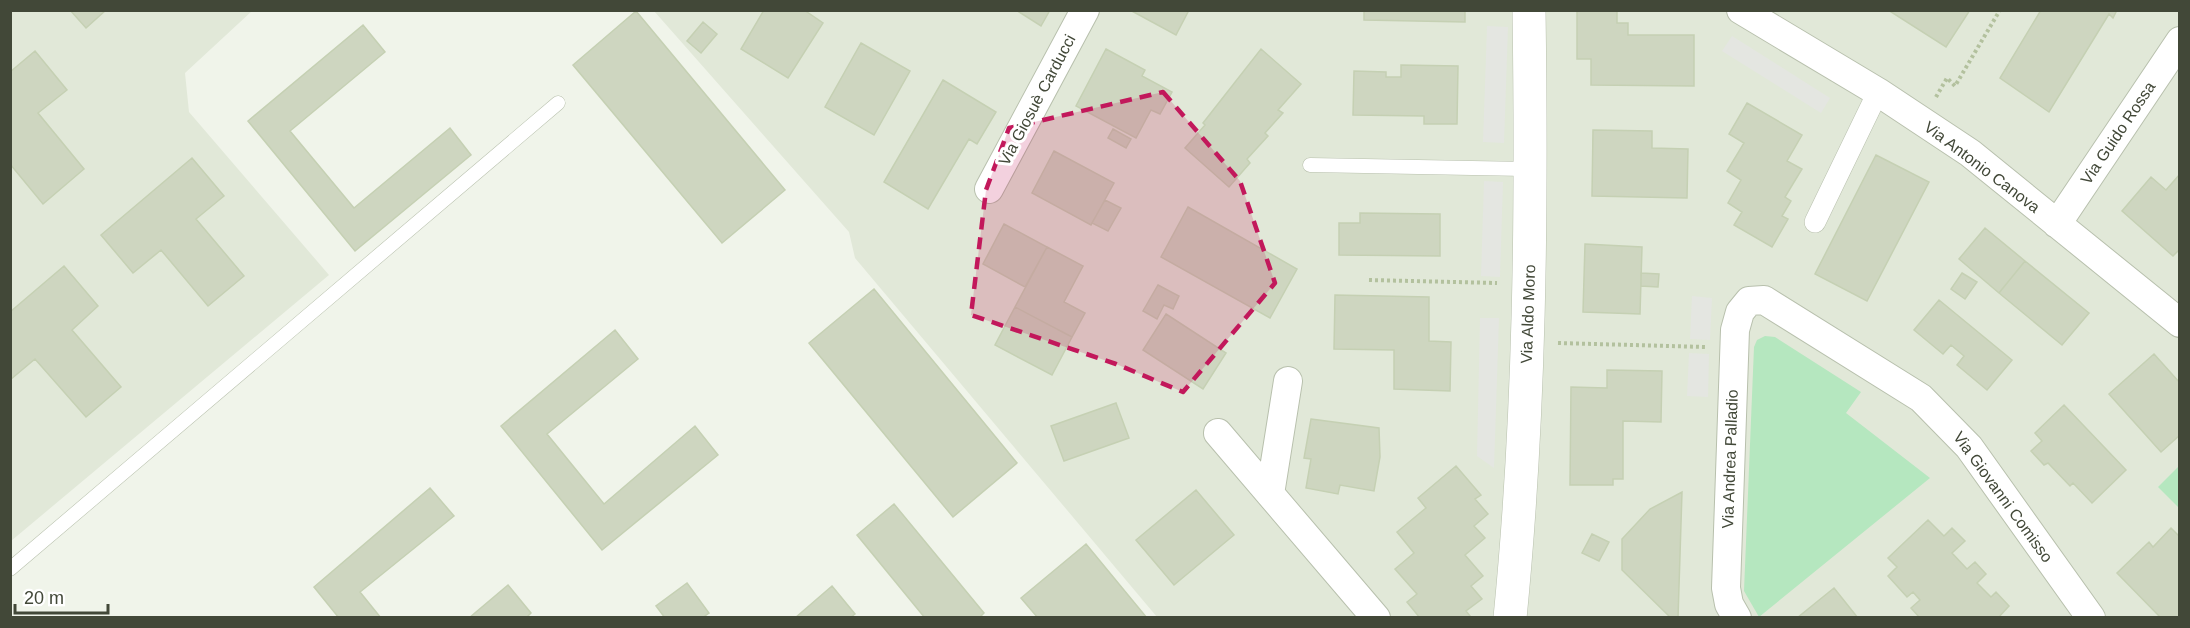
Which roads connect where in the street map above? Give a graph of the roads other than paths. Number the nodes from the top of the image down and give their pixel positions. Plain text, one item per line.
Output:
1 (1085, 10) edge
2 (1529, 10) edge
3 (1741, 10) edge
4 (2180, 41) edge
5 (1878, 92) junction
6 (558, 103) dead end
7 (1310, 165) dead end
8 (1532, 169) junction
9 (989, 189) dead end
10 (1815, 222) dead end
11 (2057, 224) junction
12 (1749, 301) joint
13 (2180, 323) edge
14 (1288, 381) dead end
15 (1218, 434) dead end
16 (1270, 494) junction
17 (10, 569) edge
18 (2077, 612) edge
19 (1376, 618) edge
20 (1510, 618) edge
21 (1737, 618) edge

1 - 9 street, Via Giosuè Carducci
2 - 8 street, Via Aldo Moro
3 - 5 street, Via Antonio Canova
4 - 11 street, Via Guido Rossa
5 - 10 street
5 - 11 street, Via Antonio Canova
6 - 17 lane
7 - 8 lane
8 - 20 street, Via Aldo Moro
11 - 13 street, Via Antonio Canova
12 - 18 street, Via Giovanni Comisso
12 - 21 street, Via Andrea Palladio
14 - 16 street
15 - 16 street
16 - 19 street

